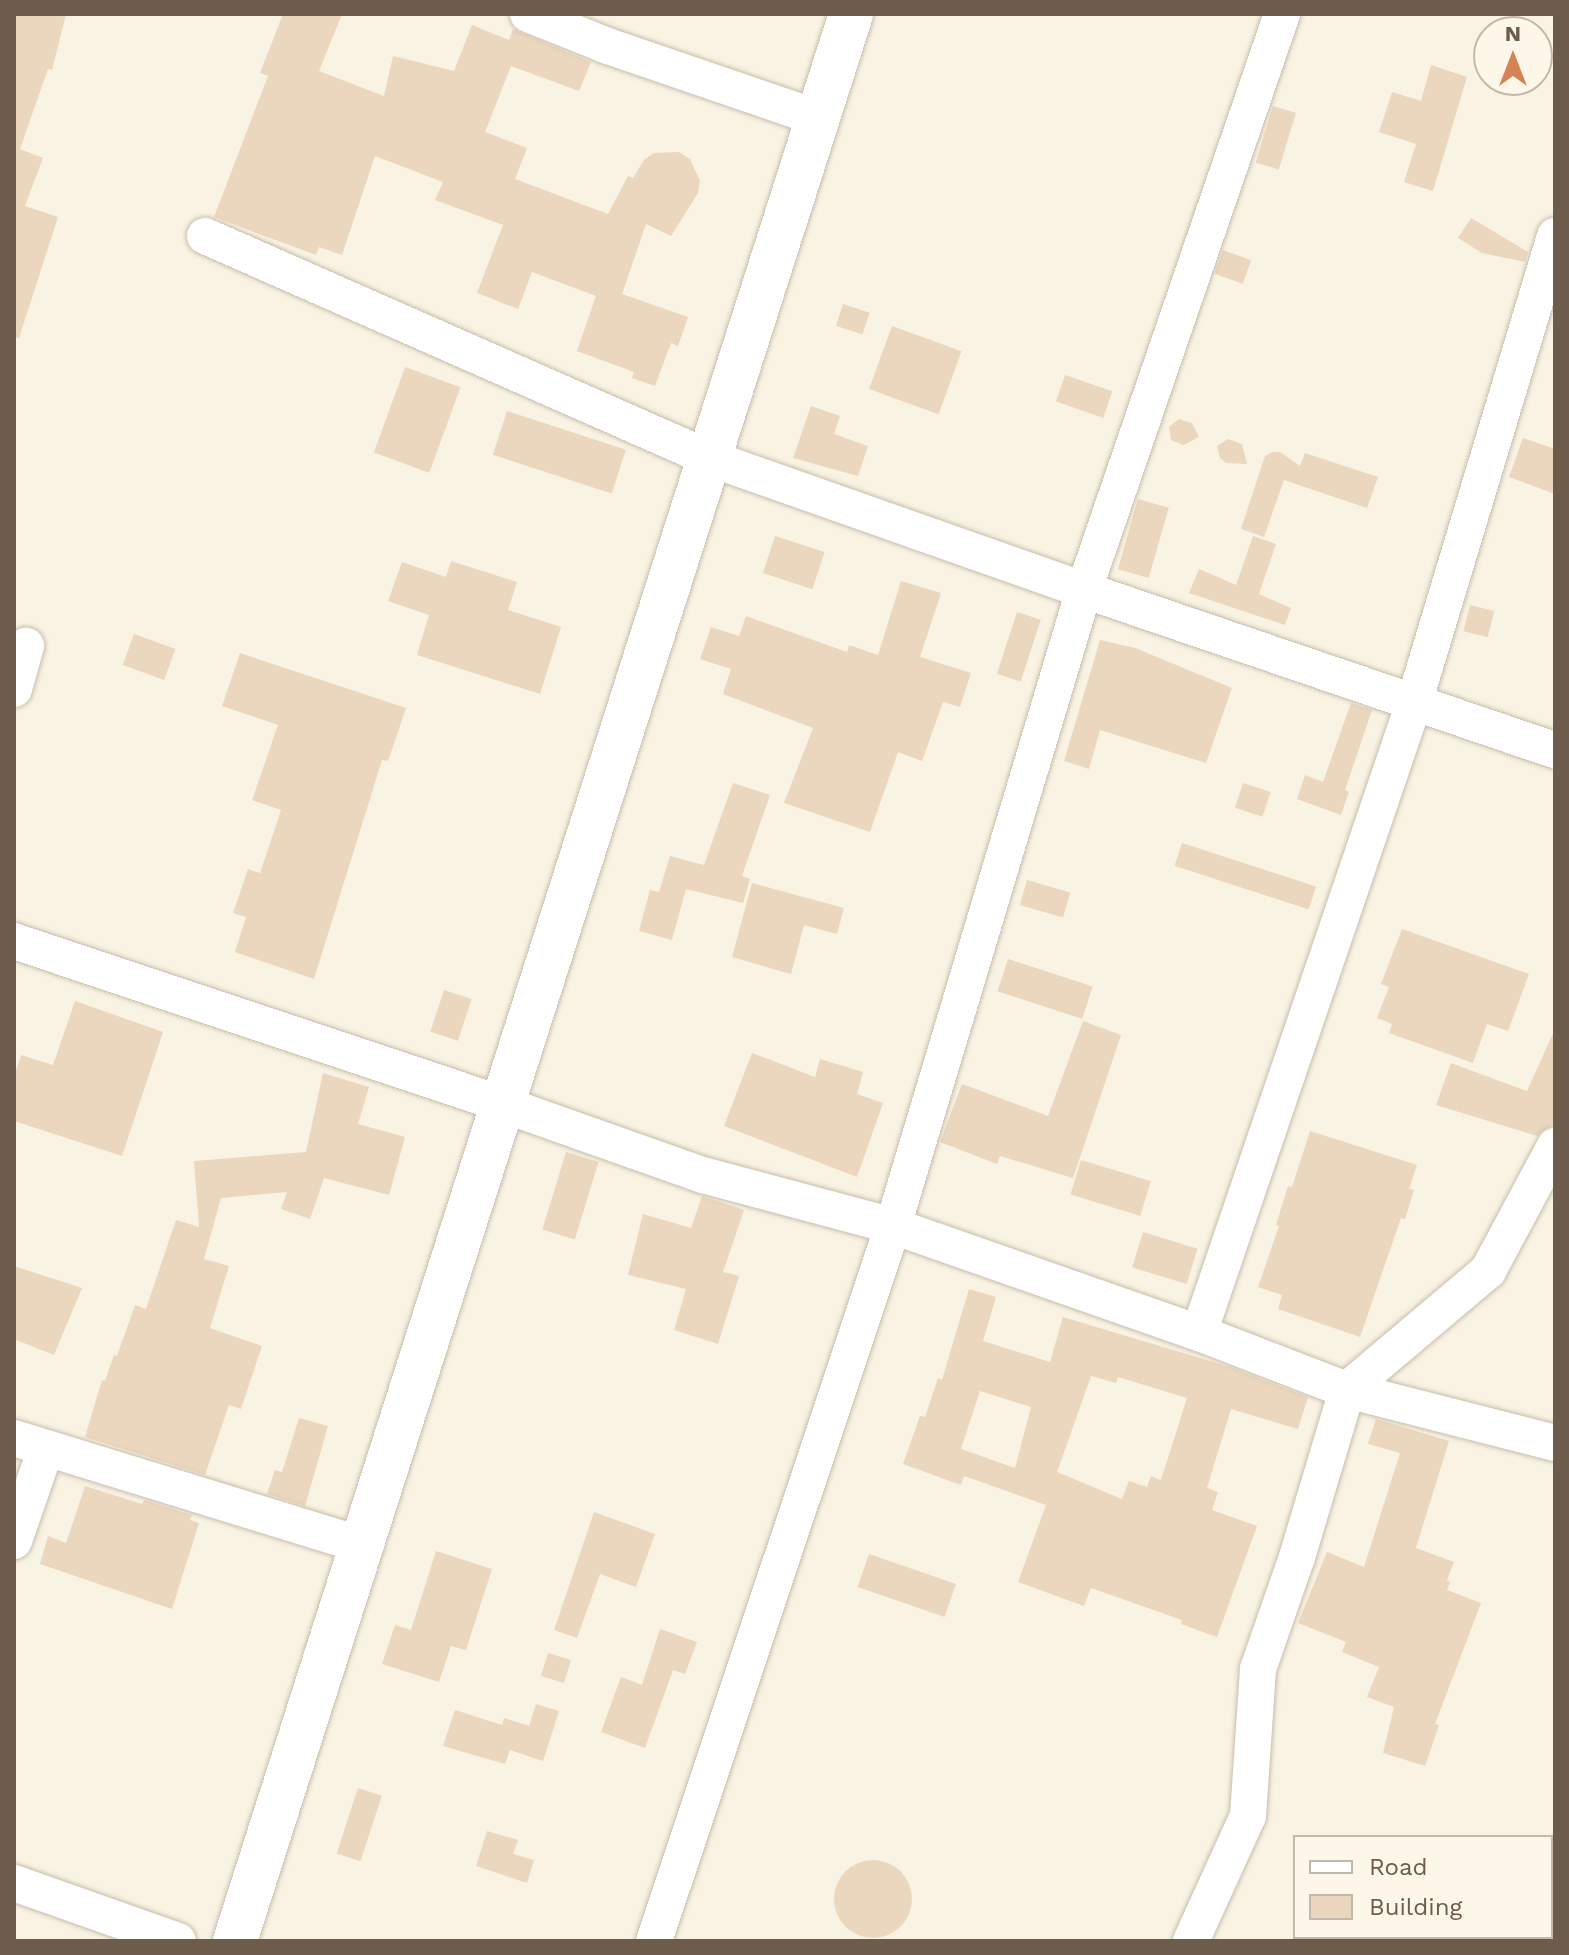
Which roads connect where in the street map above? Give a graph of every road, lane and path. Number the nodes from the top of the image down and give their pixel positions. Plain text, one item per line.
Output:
1 (528, 14) edge
2 (851, 14) edge
3 (1282, 14) edge
4 (818, 118) junction
5 (205, 236) dead end
6 (1555, 236) edge
7 (709, 458) junction
8 (1084, 590) junction
9 (26, 646) dead end
10 (14, 689) edge
11 (1414, 703) junction
12 (1555, 750) edge
13 (14, 941) edge
14 (502, 1104) junction
15 (1555, 1146) edge
16 (893, 1226) junction
17 (1199, 1333) junction
18 (1347, 1390) junction
19 (30, 1443) edge
20 (1555, 1443) edge
21 (14, 1541) edge
22 (361, 1545) junction
23 (14, 1883) edge
24 (178, 1941) edge
25 (235, 1941) edge
26 (654, 1941) edge
27 (1191, 1941) edge

1 - 4 street
2 - 4 street
3 - 8 street
4 - 7 street
5 - 7 street
6 - 11 street
7 - 8 street
7 - 14 street
8 - 11 street
8 - 16 street
9 - 10 street
11 - 12 street
11 - 17 street
13 - 14 street
14 - 16 street
14 - 22 street
15 - 18 street
16 - 17 street
16 - 26 street
17 - 18 street
18 - 20 street
18 - 27 street
19 - 21 street
19 - 22 street
22 - 25 street
23 - 24 street

